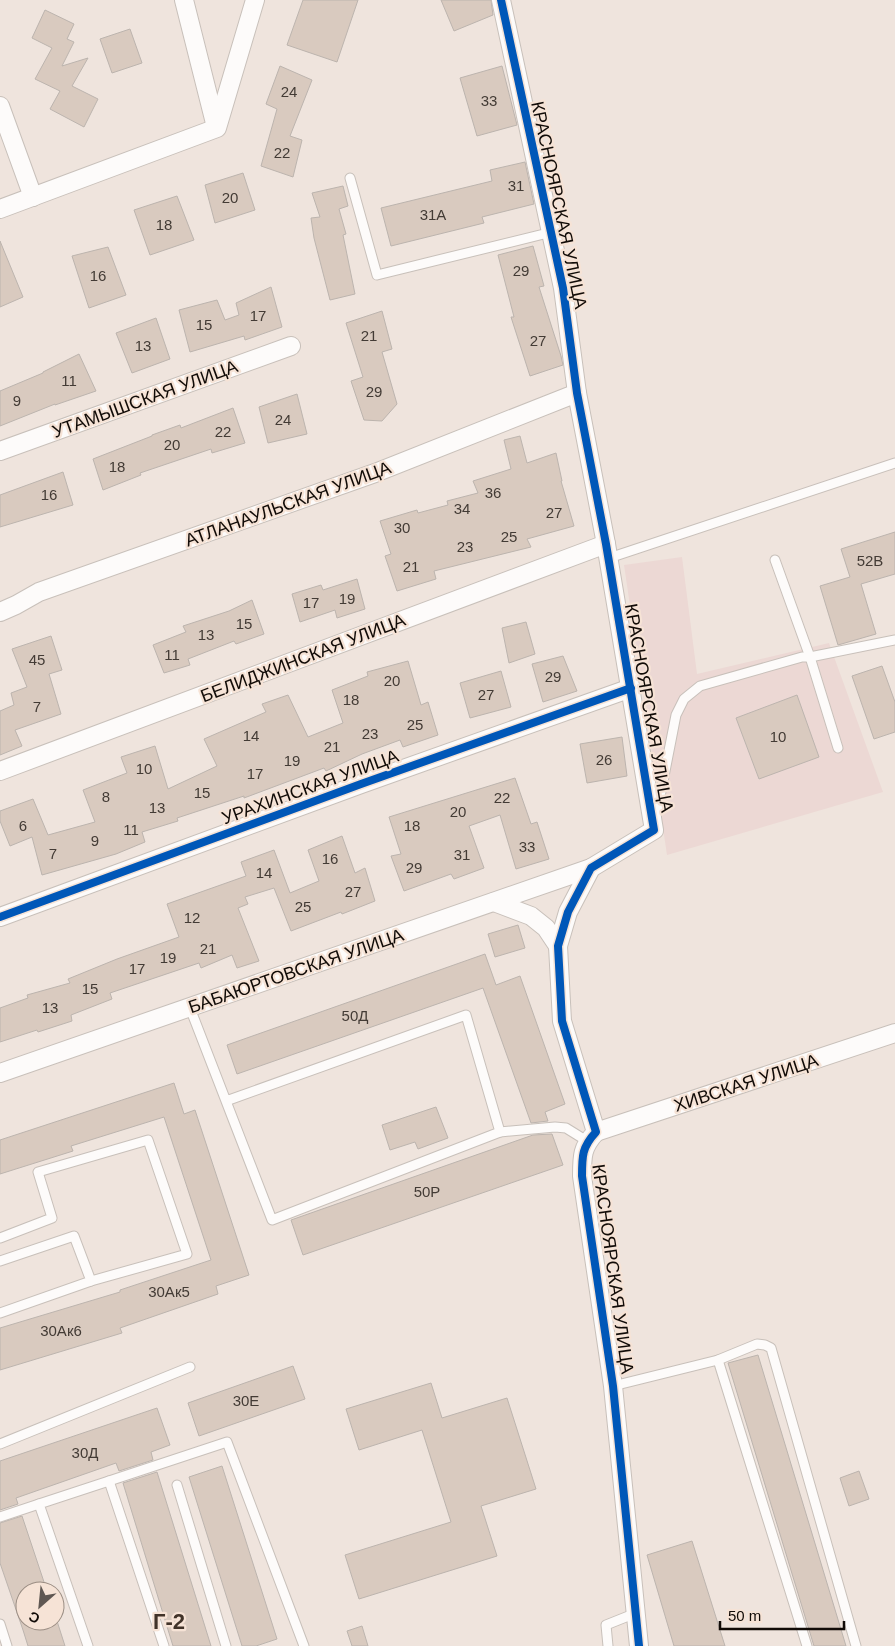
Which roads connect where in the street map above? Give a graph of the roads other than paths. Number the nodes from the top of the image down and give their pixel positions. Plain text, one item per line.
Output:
1 (184, 0) edge
2 (255, 0) edge
3 (501, 0) edge
4 (1, 110) edge
5 (217, 128) junction
6 (350, 178) dead end
7 (33, 197) junction
8 (0, 209) edge
9 (552, 232) junction
10 (291, 346) dead end
11 (577, 393) junction
12 (0, 451) edge
13 (895, 463) edge
14 (607, 551) junction
15 (775, 560) dead end
16 (0, 612) edge
17 (895, 640) edge
18 (810, 657) junction
19 (631, 688) junction
20 (838, 748) dead end
21 (0, 772) edge
22 (654, 830) junction
23 (591, 868) junction
24 (494, 902) junction
25 (0, 917) edge
26 (558, 946) junction
27 (190, 1008) junction
28 (895, 1033) edge
29 (0, 1073) edge
30 (226, 1101) junction
31 (500, 1132) junction
32 (592, 1137) junction
33 (0, 1238) edge
34 (0, 1261) edge
35 (91, 1282) junction
36 (0, 1313) edge
37 (718, 1360) junction
38 (190, 1367) dead end
39 (613, 1386) junction
40 (0, 1444) edge
41 (109, 1481) junction
42 (177, 1485) dead end
43 (39, 1504) junction
44 (0, 1517) edge
45 (636, 1613) junction
46 (0, 1624) edge
47 (7, 1646) edge
48 (88, 1646) edge
49 (164, 1646) edge
50 (226, 1646) edge
51 (304, 1646) edge
52 (608, 1646) edge
53 (639, 1646) edge
54 (807, 1646) edge
55 (856, 1646) edge

1 - 5 street
2 - 5 street
3 - 9 street, КРАСНОЯРСКАЯ УЛИЦА
4 - 7 street
5 - 7 street
6 - 9 lane
7 - 8 street
9 - 11 street, КРАСНОЯРСКАЯ УЛИЦА
10 - 12 street, УТАМЫШСКАЯ УЛИЦА
11 - 14 street, КРАСНОЯРСКАЯ УЛИЦА
11 - 16 street, АТЛАНАУЛЬСКАЯ УЛИЦА
13 - 14 lane
14 - 19 street, КРАСНОЯРСКАЯ УЛИЦА
14 - 21 street, БЕЛИДЖИНСКАЯ УЛИЦА
15 - 18 lane
17 - 18 lane
18 - 20 lane
18 - 22 lane
19 - 22 street, КРАСНОЯРСКАЯ УЛИЦА
19 - 25 street, УРАХИНСКАЯ УЛИЦА
22 - 23 street, КРАСНОЯРСКАЯ УЛИЦА
23 - 24 street, БАБАЮРТОВСКАЯ УЛИЦА
23 - 26 street, КРАСНОЯРСКАЯ УЛИЦА
24 - 26 street
24 - 27 street, БАБАЮРТОВСКАЯ УЛИЦА
26 - 32 street, КРАСНОЯРСКАЯ УЛИЦА
27 - 29 street, БАБАЮРТОВСКАЯ УЛИЦА
27 - 30 lane
28 - 32 street, ХИВСКАЯ УЛИЦА
30 - 31 lane
30 - 31 lane
31 - 32 lane
32 - 39 street, КРАСНОЯРСКАЯ УЛИЦА
33 - 35 lane
34 - 35 lane
35 - 36 lane
37 - 39 lane
37 - 54 lane
37 - 55 lane
38 - 40 lane
39 - 45 street, КРАСНОЯРСКАЯ УЛИЦА
41 - 43 lane
41 - 49 lane
41 - 51 lane
42 - 50 lane
43 - 44 lane
43 - 48 lane
45 - 52 lane
45 - 53 street, КРАСНОЯРСКАЯ УЛИЦА
46 - 47 lane

